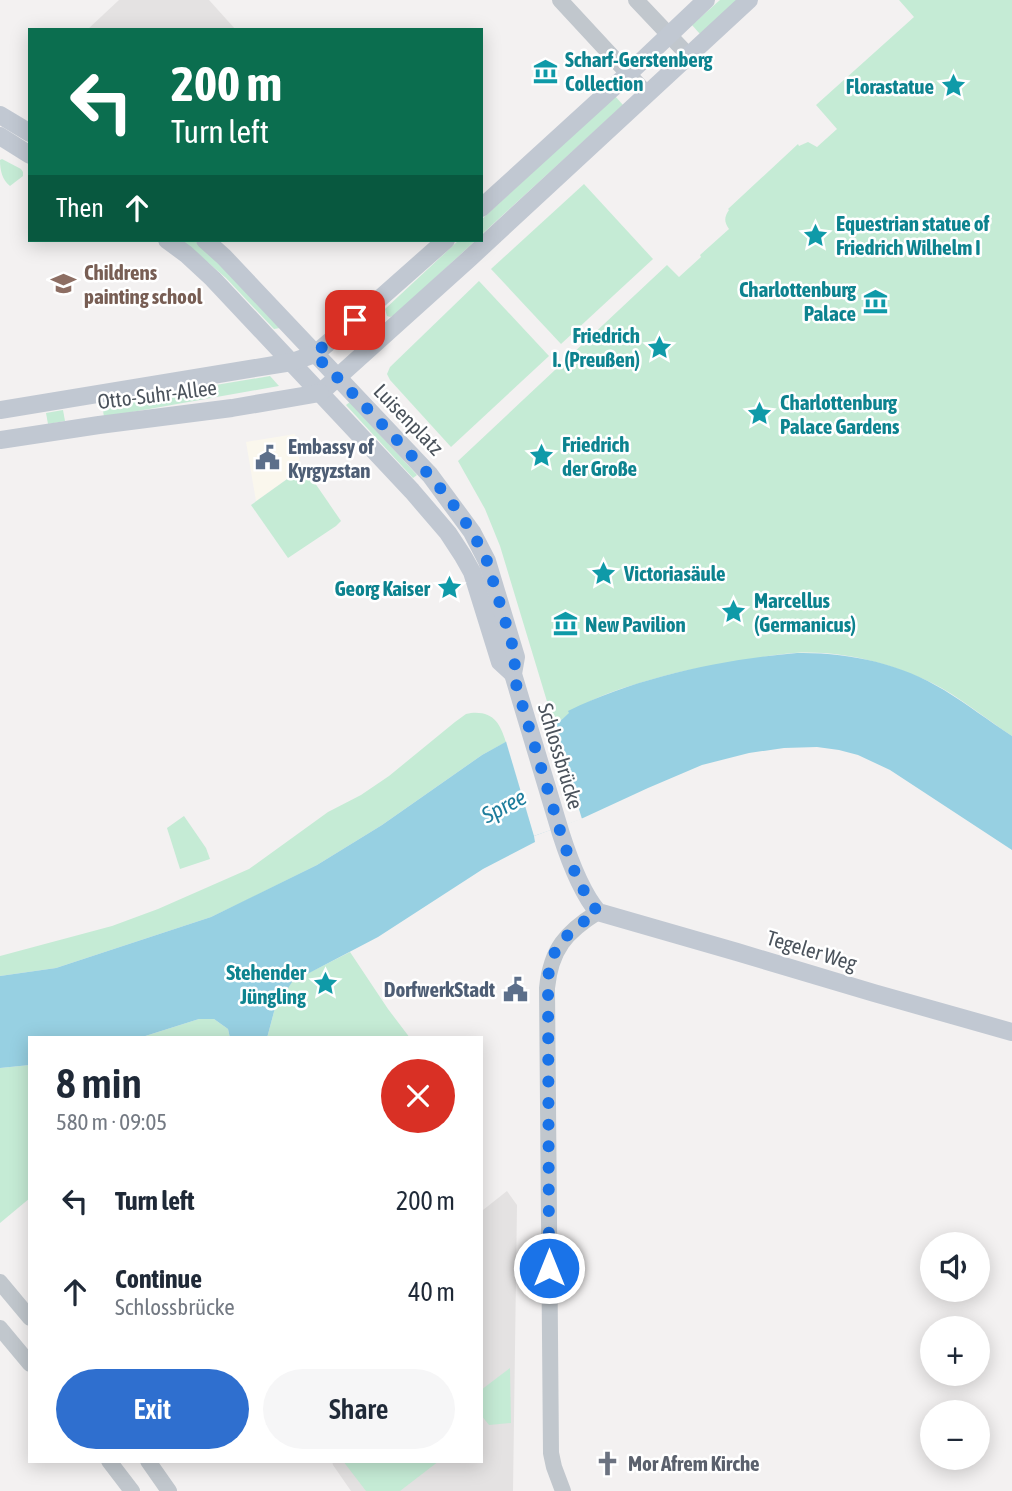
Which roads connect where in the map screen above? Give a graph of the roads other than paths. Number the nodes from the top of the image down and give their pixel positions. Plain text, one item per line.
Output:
1 (560, 0) edge
2 (636, 0) edge
3 (706, 0) edge
4 (749, 0) edge
5 (669, 34) junction
6 (689, 56) junction
7 (628, 74) junction
8 (647, 94) junction
9 (0, 115) edge
10 (28, 132) edge
11 (0, 136) edge
12 (28, 154) edge
13 (483, 206) edge
14 (170, 242) edge
15 (207, 242) edge
16 (444, 242) edge
17 (314, 354) junction
18 (292, 362) junction
19 (338, 378) junction
20 (320, 393) junction
21 (0, 410) edge
22 (0, 440) edge
23 (513, 674) junction
24 (598, 912) junction
25 (1012, 1032) edge
26 (0, 1282) edge
27 (28, 1316) edge
28 (0, 1328) edge
29 (28, 1362) edge
30 (111, 1463) edge
31 (149, 1463) edge
32 (132, 1491) edge
33 (169, 1491) edge
34 (563, 1491) edge

1 - 7 street
2 - 5 street
3 - 5 main road
4 - 6 main road
5 - 6 street
5 - 7 main road
6 - 8 main road
7 - 8 street
7 - 13 main road
8 - 19 main road
9 - 10 main road
11 - 12 main road
14 - 18 main road
15 - 17 main road, Luisenplatz
16 - 17 main road
17 - 18 main road, Otto-Suhr-Allee
17 - 19 main road, Luisenplatz
18 - 20 main road
18 - 21 main road, Otto-Suhr-Allee
19 - 20 main road
19 - 23 main road, Luisenplatz
20 - 22 main road, Otto-Suhr-Allee
20 - 23 main road
23 - 24 main road, Schlossbrücke
24 - 25 main road, Tegeler Weg
24 - 34 street
26 - 27 street
28 - 29 street
30 - 32 street
31 - 33 street

